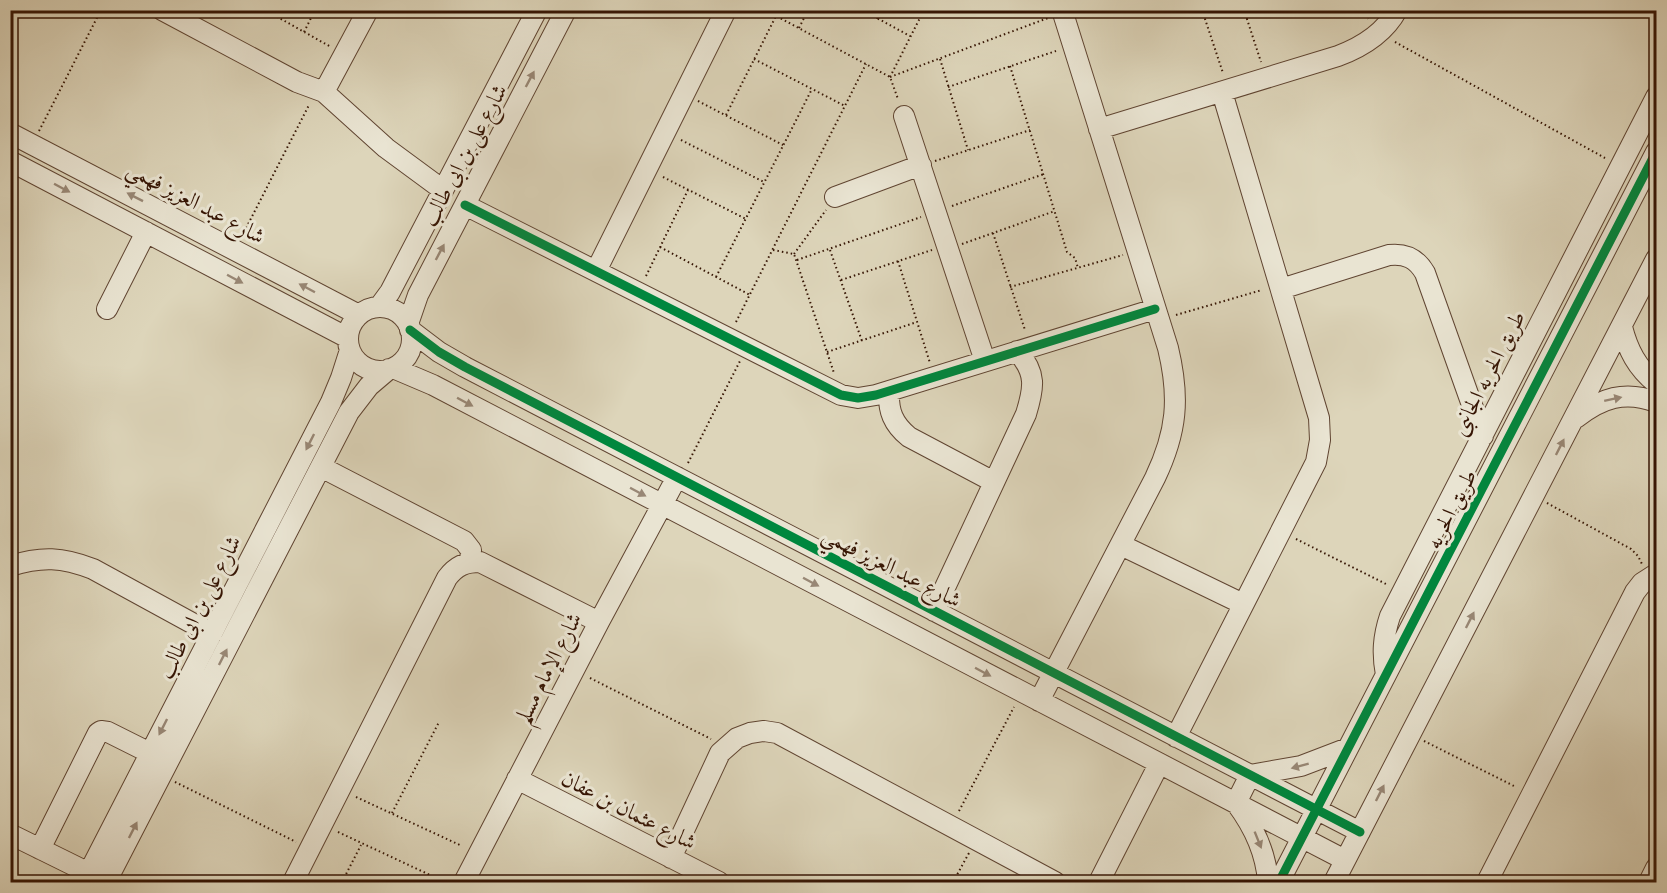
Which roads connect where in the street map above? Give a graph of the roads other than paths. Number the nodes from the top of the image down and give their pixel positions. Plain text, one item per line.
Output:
1 (162, 10) edge
2 (368, 10) edge
3 (537, 10) edge
4 (566, 10) edge
5 (726, 10) edge
6 (1397, 10) edge
7 (1062, 11) edge
8 (320, 91) junction
9 (1225, 91) junction
10 (1656, 98) edge
11 (904, 116) road end
12 (1099, 129) junction
13 (10, 133) edge
14 (1656, 152) edge
15 (10, 161) edge
16 (921, 165) junction
17 (443, 190) junction
18 (835, 197) road end
19 (465, 205) junction
20 (146, 232) junction
21 (1656, 259) edge
22 (596, 271) junction
23 (400, 272) junction
24 (424, 284) junction
25 (1280, 287) junction
26 (332, 300) junction
27 (379, 307) junction
28 (107, 309) dead end
29 (359, 315) junction
30 (1157, 315) junction
31 (319, 323) junction
32 (409, 327) junction
33 (1622, 327) junction
34 (349, 344) junction
35 (1024, 349) junction
36 (449, 359) junction
37 (985, 361) junction
38 (391, 369) junction
39 (1656, 383) edge
40 (433, 385) junction
41 (889, 391) junction
42 (331, 402) junction
43 (1656, 402) edge
44 (349, 412) junction
45 (1574, 420) junction
46 (1483, 436) junction
47 (321, 467) junction
48 (678, 478) junction
49 (994, 482) junction
50 (662, 505) junction
51 (1121, 545) junction
52 (470, 562) junction
53 (10, 566) edge
54 (1649, 579) edge
55 (1244, 604) junction
56 (934, 611) junction
57 (599, 622) junction
58 (212, 634) junction
59 (1053, 673) junction
60 (1386, 675) junction
61 (183, 689) junction
62 (1030, 696) junction
63 (201, 698) junction
64 (1176, 736) junction
65 (1348, 748) junction
66 (150, 753) junction
67 (1160, 764) junction
68 (1250, 775) junction
69 (517, 779) junction
70 (1236, 803) junction
71 (1317, 810) junction
72 (1360, 832) junction
73 (10, 834) edge
74 (1302, 838) junction
75 (40, 849) junction
76 (671, 858) junction
77 (1345, 860) junction
78 (1656, 868) edge
79 (86, 878) edge
80 (106, 882) edge
81 (293, 882) edge
82 (464, 882) edge
83 (719, 882) edge
84 (1055, 882) edge
85 (1099, 882) edge
86 (1268, 882) edge
87 (1279, 882) edge
88 (1334, 882) edge
89 (1487, 882) edge
90 (1649, 882) edge

1 - 8 street
2 - 8 street
3 - 17 street, شارع على بن ابى طالب
19 -> 4 street, شارع على بن ابى طالب
5 - 22 street
6 - 9 street
7 - 12 street
8 - 17 street
9 - 12 street
9 - 25 street
10 - 46 street, طريق الحريه الجانبى
11 - 16 street
12 - 30 street
26 -> 13 street, شارع عبد العزيز فهمي
14 - 60 street, طريق الحريه
15 -> 20 street
16 - 18 street
16 - 37 street
17 - 23 street, شارع على بن ابى طالب
19 - 22 street
24 -> 19 street, شارع على بن ابى طالب
20 - 28 street
20 -> 31 street
21 - 33 street
22 - 41 street
23 - 24 street
23 - 27 street, شارع على بن ابى طالب
24 - 32 street, شارع على بن ابى طالب
25 - 46 street
25 - 55 street
26 - 29 street, شارع عبد العزيز فهمي
26 - 31 street
27 - 29 street
27 - 32 street
29 - 34 street
30 - 35 street
30 - 51 street
31 - 34 street
32 - 36 street, شارع عبد العزيز فهمي
32 - 38 street
33 - 39 street
33 - 45 street
34 - 38 street
34 - 42 street, شارع على بن ابى طالب
35 - 37 street
35 - 49 street
36 - 40 street
36 - 48 street, شارع عبد العزيز فهمي
37 - 41 street
38 - 40 street
38 - 44 street, شارع على بن ابى طالب
40 -> 50 street
41 - 49 street
42 - 44 street
42 -> 58 street, شارع على بن ابى طالب
45 -> 43 street
44 - 47 street, شارع على بن ابى طالب
72 -> 45 street
46 - 60 street, طريق الحريه الجانبى
47 - 52 street
63 -> 47 street, شارع على بن ابى طالب
48 - 50 street, شارع الإمام مسلم
48 - 56 street, شارع عبد العزيز فهمي
49 - 56 street
50 - 57 street, شارع الإمام مسلم
50 -> 62 street
51 - 55 street
51 - 59 street
52 - 57 street
52 - 81 street
53 - 58 street
54 - 89 street
55 - 64 street
56 - 59 street, شارع عبد العزيز فهمي
57 - 69 street, شارع الإمام مسلم
58 - 61 street, شارع على بن ابى طالب
59 - 62 street
59 - 64 street, شارع عبد العزيز فهمي
60 - 65 street, طريق الحريه
61 - 63 street
61 -> 66 street, شارع على بن ابى طالب
62 - 67 street
80 -> 63 street, شارع على بن ابى طالب
64 - 68 street, شارع عبد العزيز فهمي
65 -> 68 street
65 - 71 street, طريق الحريه
66 - 75 street
66 - 79 street, شارع على بن ابى طالب
67 - 70 street
67 - 85 street
68 - 70 street
68 - 71 street, شارع عبد العزيز فهمي
69 - 76 street, شارع عثمان بن عفان
69 - 82 street, شارع الإمام مسلم
70 - 74 street
70 -> 86 street
71 - 72 street, شارع عبد العزيز فهمي
71 - 74 street, طريق الحريه
72 - 77 street
73 - 75 street
74 - 77 street
74 - 87 street, طريق الحريه
75 - 79 street
76 - 83 street, شارع عثمان بن عفان
76 - 84 street
77 - 88 street
78 - 90 street

